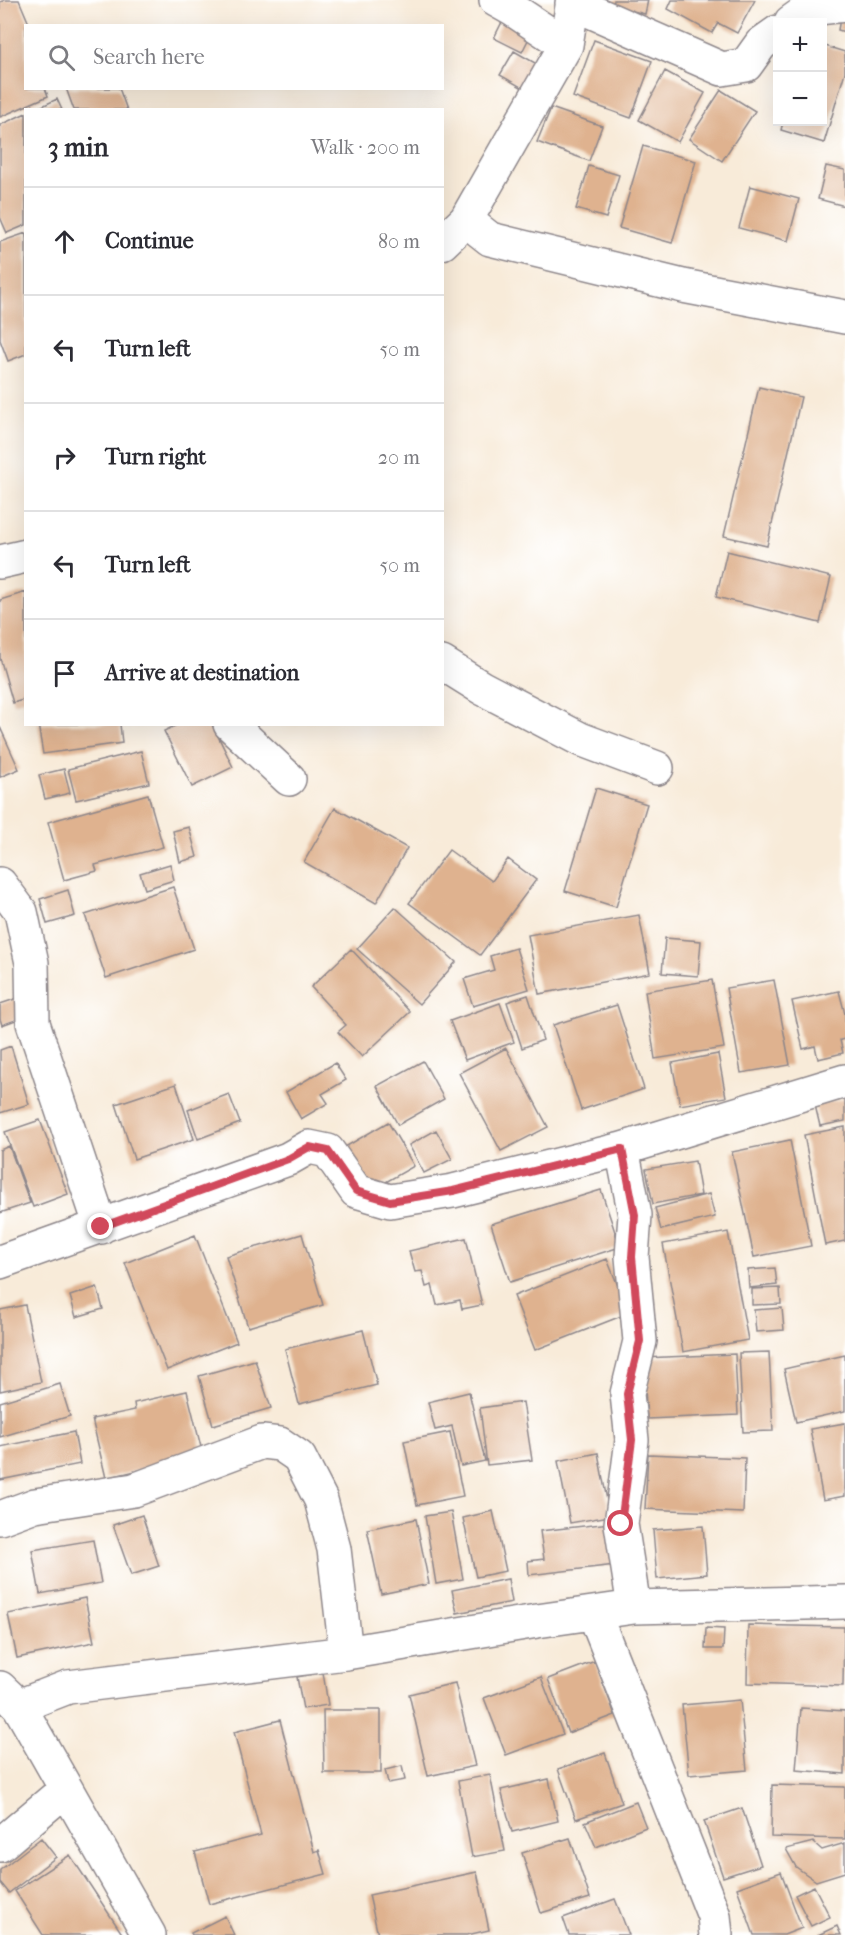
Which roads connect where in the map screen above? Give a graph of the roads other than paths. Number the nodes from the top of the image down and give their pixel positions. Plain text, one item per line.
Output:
1 (496, 0) edge
2 (573, 1) edge
3 (845, 5) edge
4 (797, 18) edge
5 (773, 35) edge
6 (566, 45) junction
7 (466, 220) junction
8 (444, 241) edge
9 (845, 317) edge
10 (24, 556) edge
11 (0, 562) edge
12 (444, 664) edge
13 (232, 726) edge
14 (657, 768) dead end
15 (289, 779) dead end
16 (0, 885) edge
17 (845, 1081) edge
18 (622, 1149) junction
19 (101, 1227) junction
20 (0, 1262) edge
21 (0, 1518) edge
22 (845, 1602) edge
23 (634, 1607) junction
24 (594, 1613) junction
25 (346, 1653) junction
26 (10, 1697) edge
27 (65, 1790) junction
28 (0, 1845) edge
29 (149, 1935) edge
30 (716, 1935) edge

1 - 6 street
2 - 5 street
2 - 6 street
3 - 4 street
6 - 7 street
7 - 8 street
7 - 9 street
10 - 11 street
12 - 14 street
13 - 15 street
16 - 19 street
17 - 18 street
18 - 19 street
18 - 23 street
19 - 20 street
21 - 25 street
22 - 23 street
23 - 24 street
24 - 25 street
24 - 30 street
25 - 26 street
26 - 27 street
27 - 28 street
27 - 29 street

